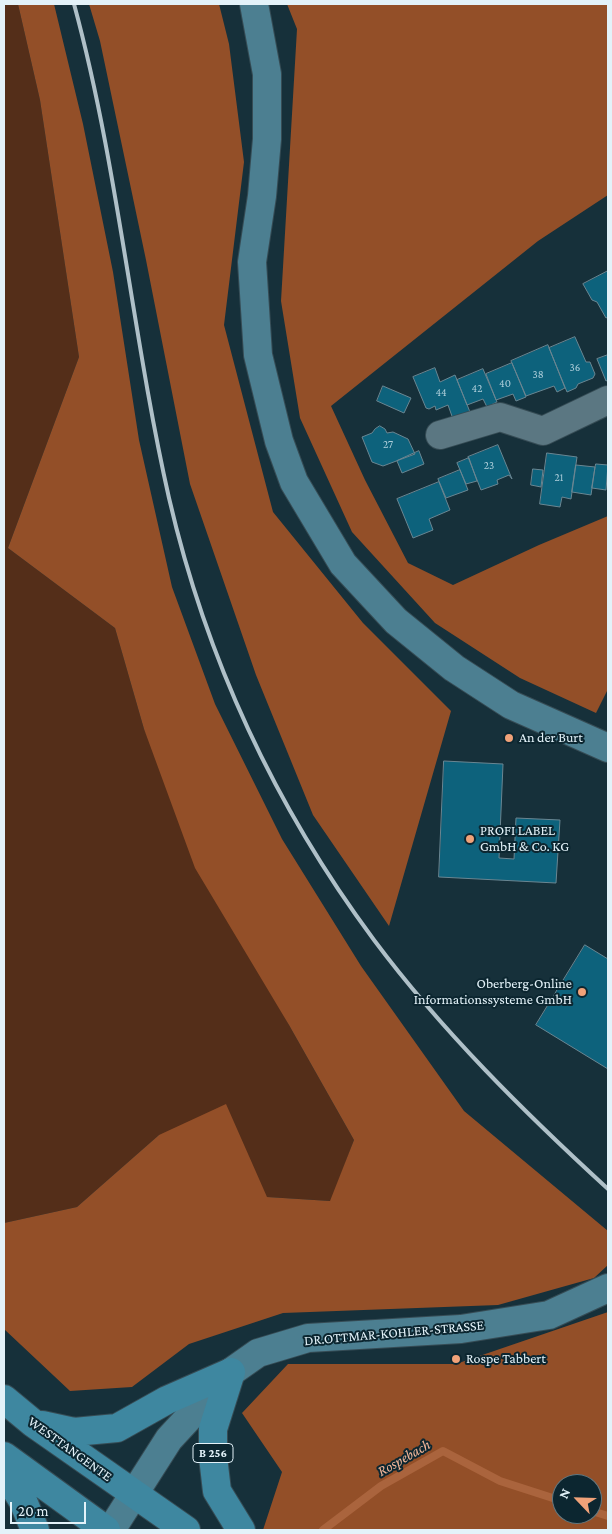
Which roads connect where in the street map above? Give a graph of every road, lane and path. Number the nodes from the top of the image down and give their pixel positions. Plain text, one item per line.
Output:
1 (254, 4) edge
2 (608, 400) edge
3 (440, 435) dead end
4 (608, 748) edge
5 (608, 1288) edge
6 (232, 1372) junction
7 (4, 1399) edge
8 (33, 1423) junction
9 (4, 1456) edge
10 (4, 1471) edge
11 (132, 1494) junction
12 (35, 1530) edge
13 (106, 1530) edge
14 (111, 1530) edge
15 (186, 1530) edge
16 (241, 1530) edge

1 - 4 street
2 - 3 street
5 - 6 street, DR.OTTMAR-KOHLER-STRASSE
6 - 8 main road
6 - 11 street, DR.OTTMAR-KOHLER-STRASSE
6 - 16 main road, B 256
7 - 8 main road, WESTTANGENTE
8 - 11 main road, WESTTANGENTE
9 - 13 main road
10 - 12 main road
11 - 14 street, DR.OTTMAR-KOHLER-STRASSE
11 - 15 main road, WESTTANGENTE

